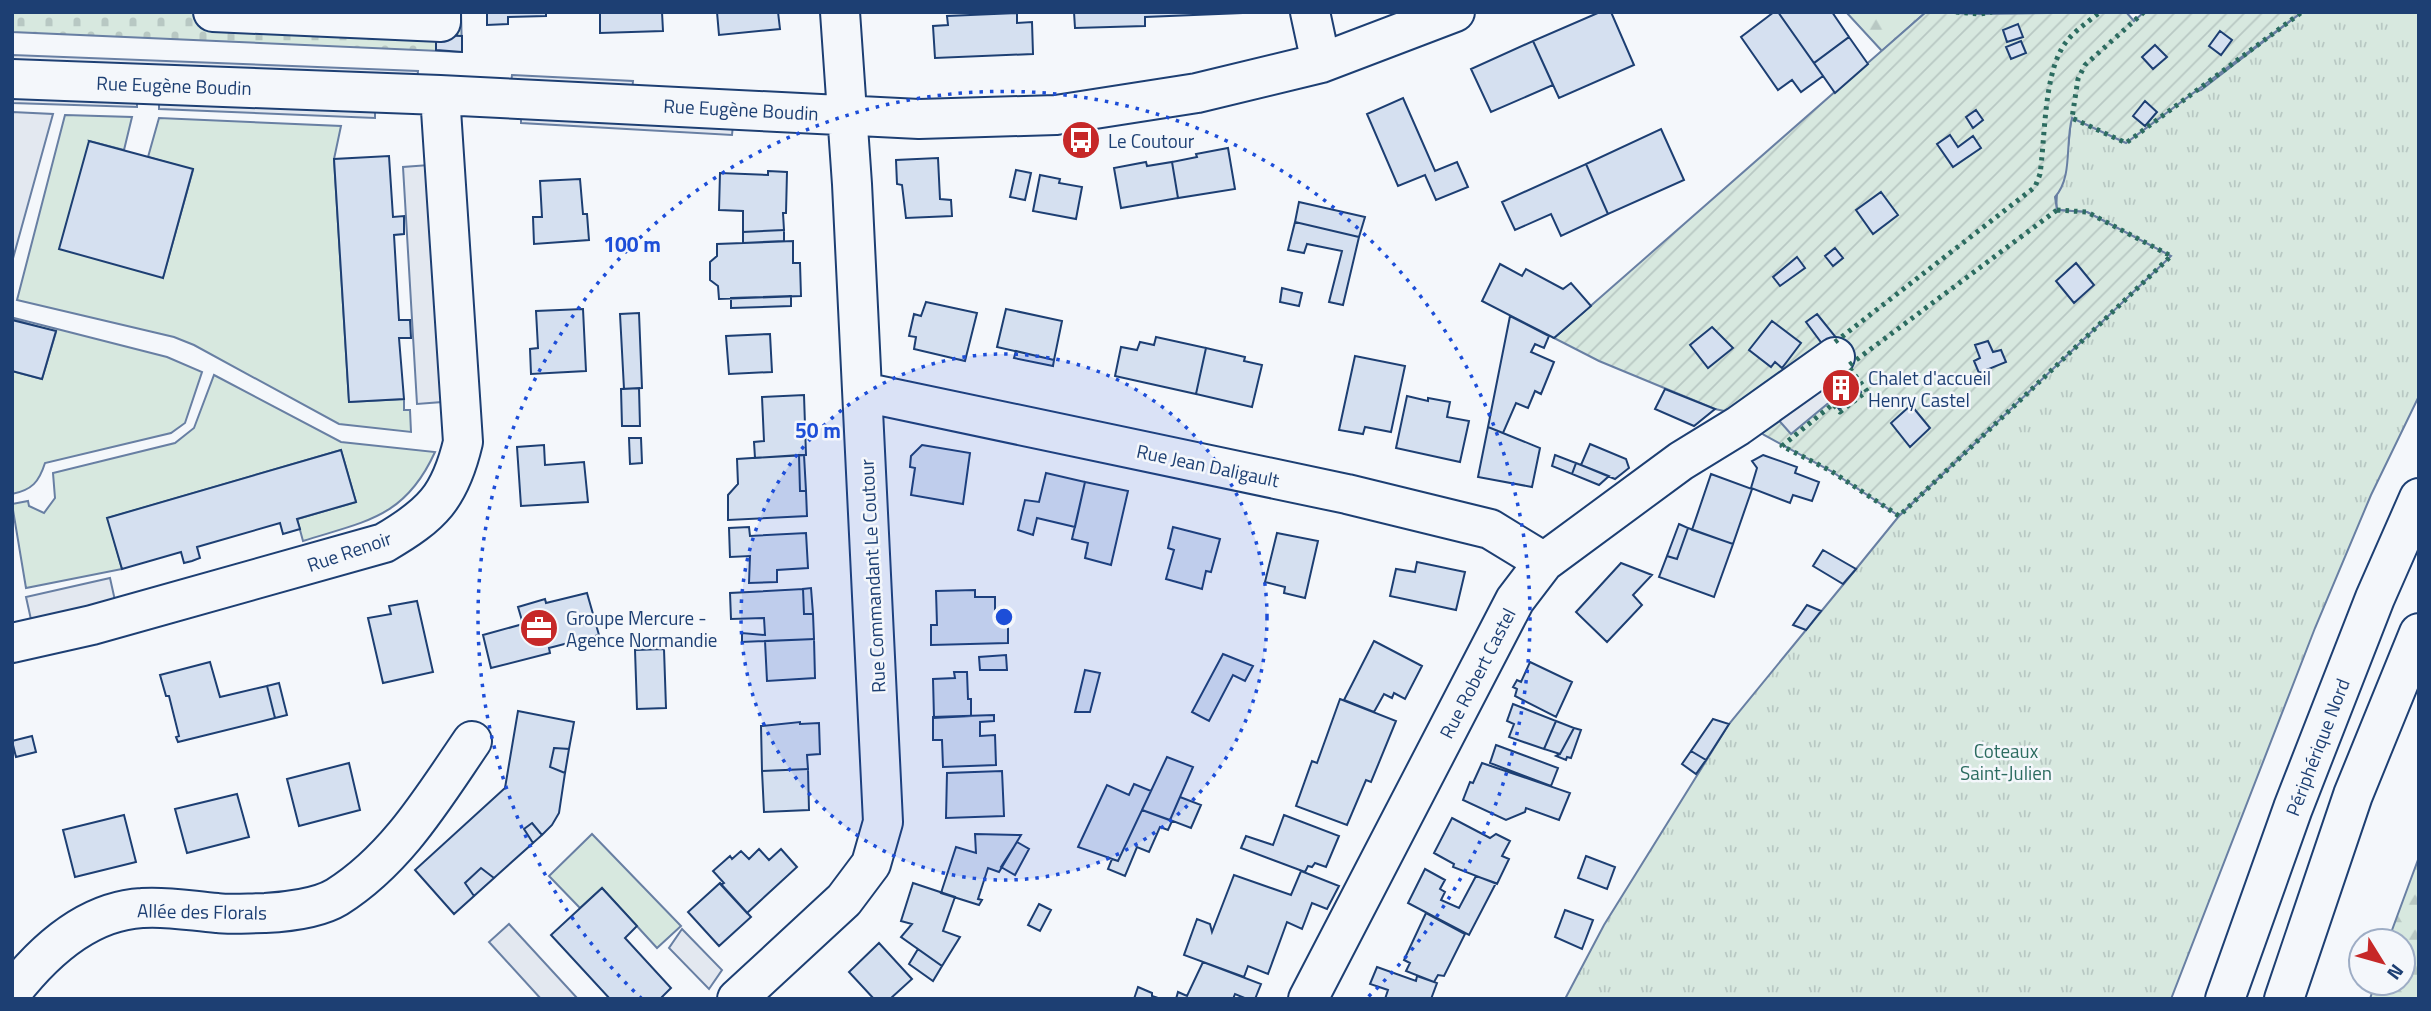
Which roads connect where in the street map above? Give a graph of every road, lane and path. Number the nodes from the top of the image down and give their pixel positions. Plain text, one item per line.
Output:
1 (214, 12) edge
2 (441, 12) edge
3 (840, 12) edge
4 (1310, 12) edge
5 (1455, 12) edge
6 (1321, 63) junction
7 (12, 79) edge
8 (440, 94) junction
9 (848, 127) junction
10 (1835, 357) dead end
11 (863, 392) junction
12 (2419, 498) edge
13 (1544, 562) junction
14 (2419, 633) edge
15 (12, 643) edge
16 (472, 741) dead end
17 (12, 992) edge
18 (737, 999) edge
19 (1308, 999) edge
20 (2225, 999) edge
21 (2284, 999) edge

1 - 2 main road
3 - 9 main road, Rue Commandant Le Coutour
4 - 6 main road
5 - 6 main road, Rue Eugène Boudin
6 - 9 main road, Rue Eugène Boudin
7 - 8 main road, Rue Eugène Boudin
8 - 9 main road, Rue Eugène Boudin
8 - 15 main road, Rue Renoir
9 - 11 main road, Rue Commandant Le Coutour
10 - 13 main road, Rue Robert Castel
11 - 13 main road, Rue Jean Daligault
11 - 18 main road, Rue Commandant Le Coutour
12 - 20 main road, Périphérique Nord
13 - 19 main road, Rue Robert Castel
14 - 21 main road
16 - 17 main road, Allée des Florals

